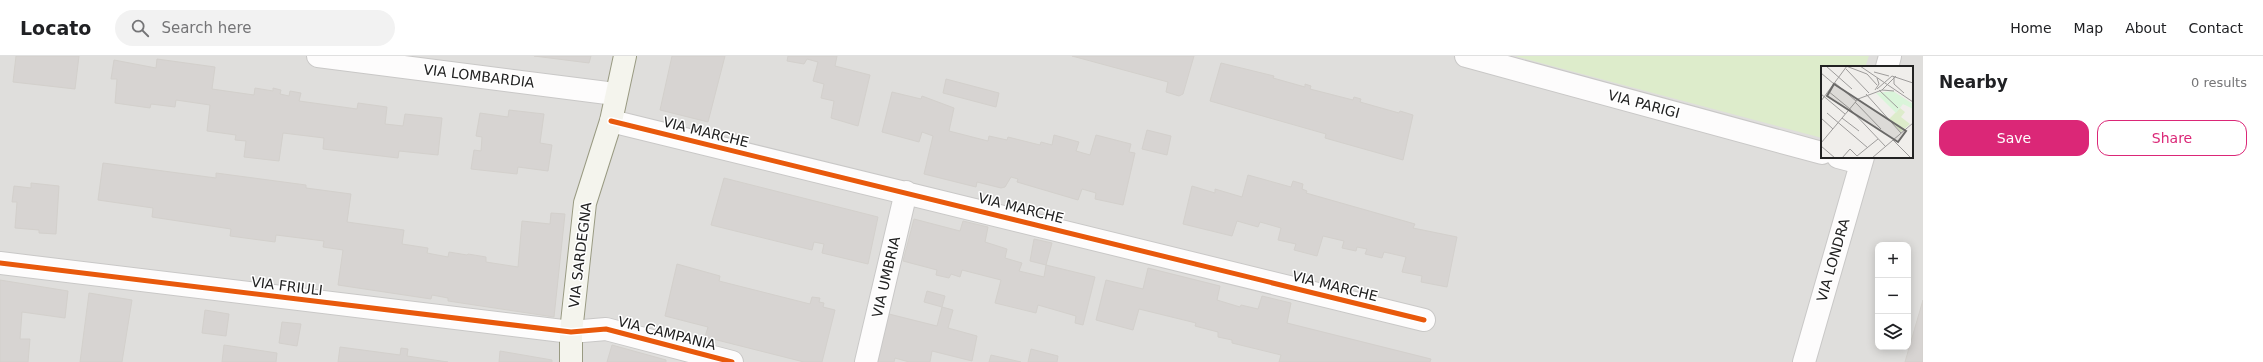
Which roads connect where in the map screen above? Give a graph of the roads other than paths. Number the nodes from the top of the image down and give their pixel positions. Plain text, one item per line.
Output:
1 (318, 56) edge
2 (625, 56) edge
3 (1466, 56) edge
4 (1890, 56) edge
5 (1887, 66) edge
6 (615, 94) junction
7 (611, 121) junction
8 (1821, 153) edge
9 (1846, 158) edge
10 (1862, 160) edge
11 (906, 192) junction
12 (0, 263) edge
13 (1424, 320) dead end
14 (571, 332) junction
15 (571, 362) edge
16 (732, 362) edge
17 (866, 362) edge
18 (1804, 362) edge

1 - 6 street, VIA LOMBARDIA
2 - 6 street, VIA SARDEGNA
3 - 8 street, VIA PARIGI
4 - 5 street
6 - 7 street, VIA SARDEGNA
7 - 11 street, VIA MARCHE
7 - 14 street, VIA SARDEGNA
9 - 10 street
10 - 18 street, VIA LONDRA
11 - 13 street, VIA MARCHE
11 - 17 street, VIA UMBRIA
12 - 14 street, VIA FRIULI
14 - 15 street, VIA SARDEGNA
14 - 16 street, VIA CAMPANIA

